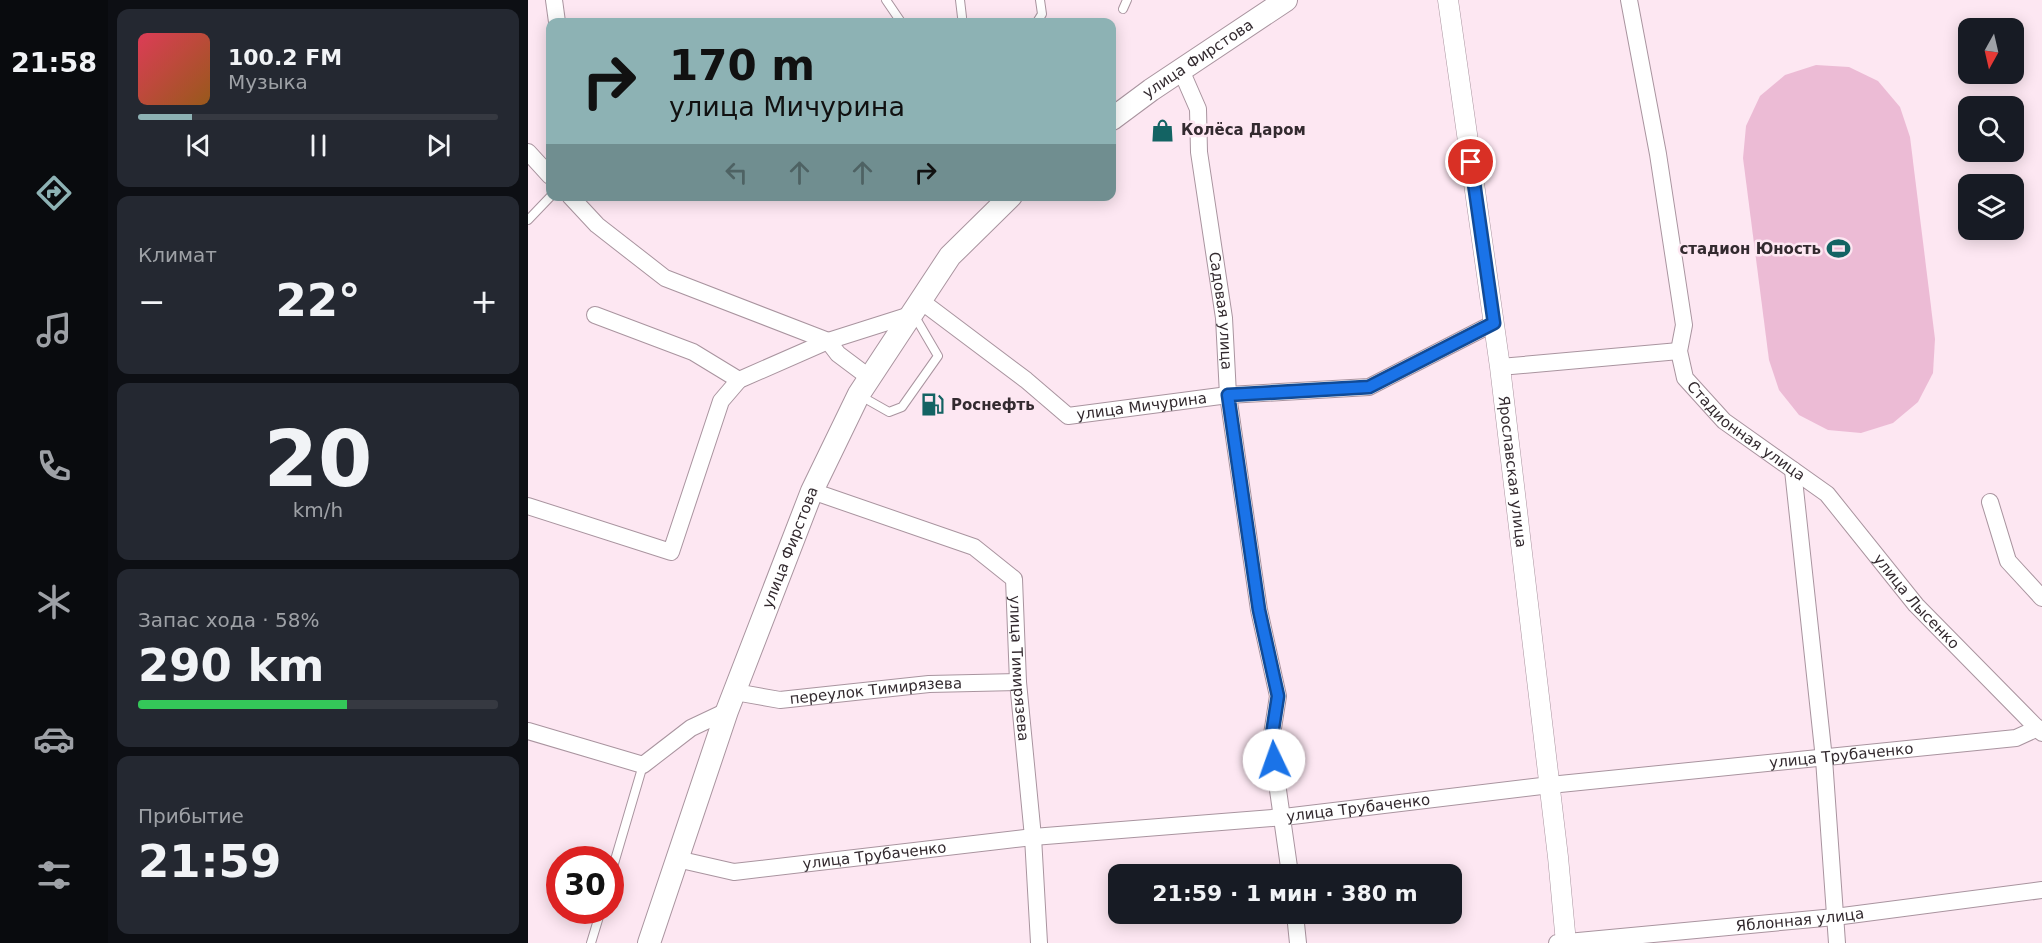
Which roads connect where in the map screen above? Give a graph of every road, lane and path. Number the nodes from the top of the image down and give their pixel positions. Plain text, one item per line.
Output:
1 (554, 0) edge
2 (886, 0) edge
3 (960, 0) edge
4 (1040, 0) edge
5 (1286, 0) edge
6 (1448, 0) edge
7 (1629, 0) edge
8 (962, 17) dead end
9 (556, 18) edge
10 (898, 18) edge
11 (1040, 18) edge
12 (1181, 70) junction
13 (1116, 116) edge
14 (528, 152) edge
15 (546, 172) edge
16 (546, 201) edge
17 (575, 201) edge
18 (590, 201) edge
19 (1006, 201) edge
20 (528, 220) edge
21 (597, 225) junction
22 (917, 308) junction
23 (595, 315) dead end
24 (1494, 323) junction
25 (828, 341) junction
26 (1680, 351) junction
27 (1500, 367) junction
28 (738, 380) junction
29 (864, 386) junction
30 (1228, 395) junction
31 (1793, 470) junction
32 (812, 491) junction
33 (1990, 502) dead end
34 (528, 506) edge
35 (2042, 598) edge
36 (1018, 682) junction
37 (731, 702) junction
38 (528, 731) edge
39 (2040, 731) edge
40 (1824, 759) junction
41 (643, 765) junction
42 (1550, 785) junction
43 (1284, 817) junction
44 (1033, 837) junction
45 (619, 846) edge
46 (677, 860) junction
47 (1289, 864) edge
48 (2042, 890) edge
49 (1835, 917) junction
50 (597, 924) edge
51 (1296, 924) edge
52 (591, 943) edge
53 (649, 943) edge
54 (1039, 943) edge
55 (1299, 943) edge
56 (1563, 943) edge
57 (1837, 943) edge

1 - 9 street
2 - 10 lane
3 - 8 lane
4 - 11 lane
5 - 12 main road, улица Фирстова
6 - 24 street, Ярославская улица
7 - 26 street, Стадионная улица
12 - 13 main road, улица Фирстова
12 - 30 street, Садовая улица
14 - 15 street
16 - 20 lane
17 - 21 street
18 - 21 street
19 - 22 main road, улица Фирстова
21 - 25 street
22 - 25 street
22 - 29 main road, улица Фирстова
22 - 29 lane
22 - 30 street, улица Мичурина
23 - 28 street
24 - 27 street, Ярославская улица
24 - 30 street, улица Мичурина
25 - 28 street
25 - 29 street
26 - 27 street
26 - 31 street, Стадионная улица
27 - 42 street, Ярославская улица
28 - 34 street
29 - 32 main road, улица Фирстова
30 - 43 street, Садовая улица
31 - 39 street, улица Лысенко
31 - 40 street, Стадионная улица
32 - 36 street, улица Тимирязева
32 - 37 main road, улица Фирстова
33 - 35 street
36 - 37 street, переулок Тимирязева
36 - 44 street, улица Тимирязева
37 - 41 street
37 - 46 main road, улица Фирстова
38 - 41 street
39 - 40 street, улица Трубаченко
40 - 42 street, улица Трубаченко
40 - 49 street, Стадионная улица
41 - 45 lane
42 - 43 street, улица Трубаченко
42 - 56 street, Ярославская улица
43 - 44 street, улица Трубаченко
43 - 47 street, Садовая улица
44 - 46 street, улица Трубаченко
44 - 54 street, улица Тимирязева
46 - 53 main road, улица Фирстова
48 - 49 street, Яблонная улица
49 - 56 street, Яблонная улица
49 - 57 street, Стадионная улица
50 - 52 lane
51 - 55 street

